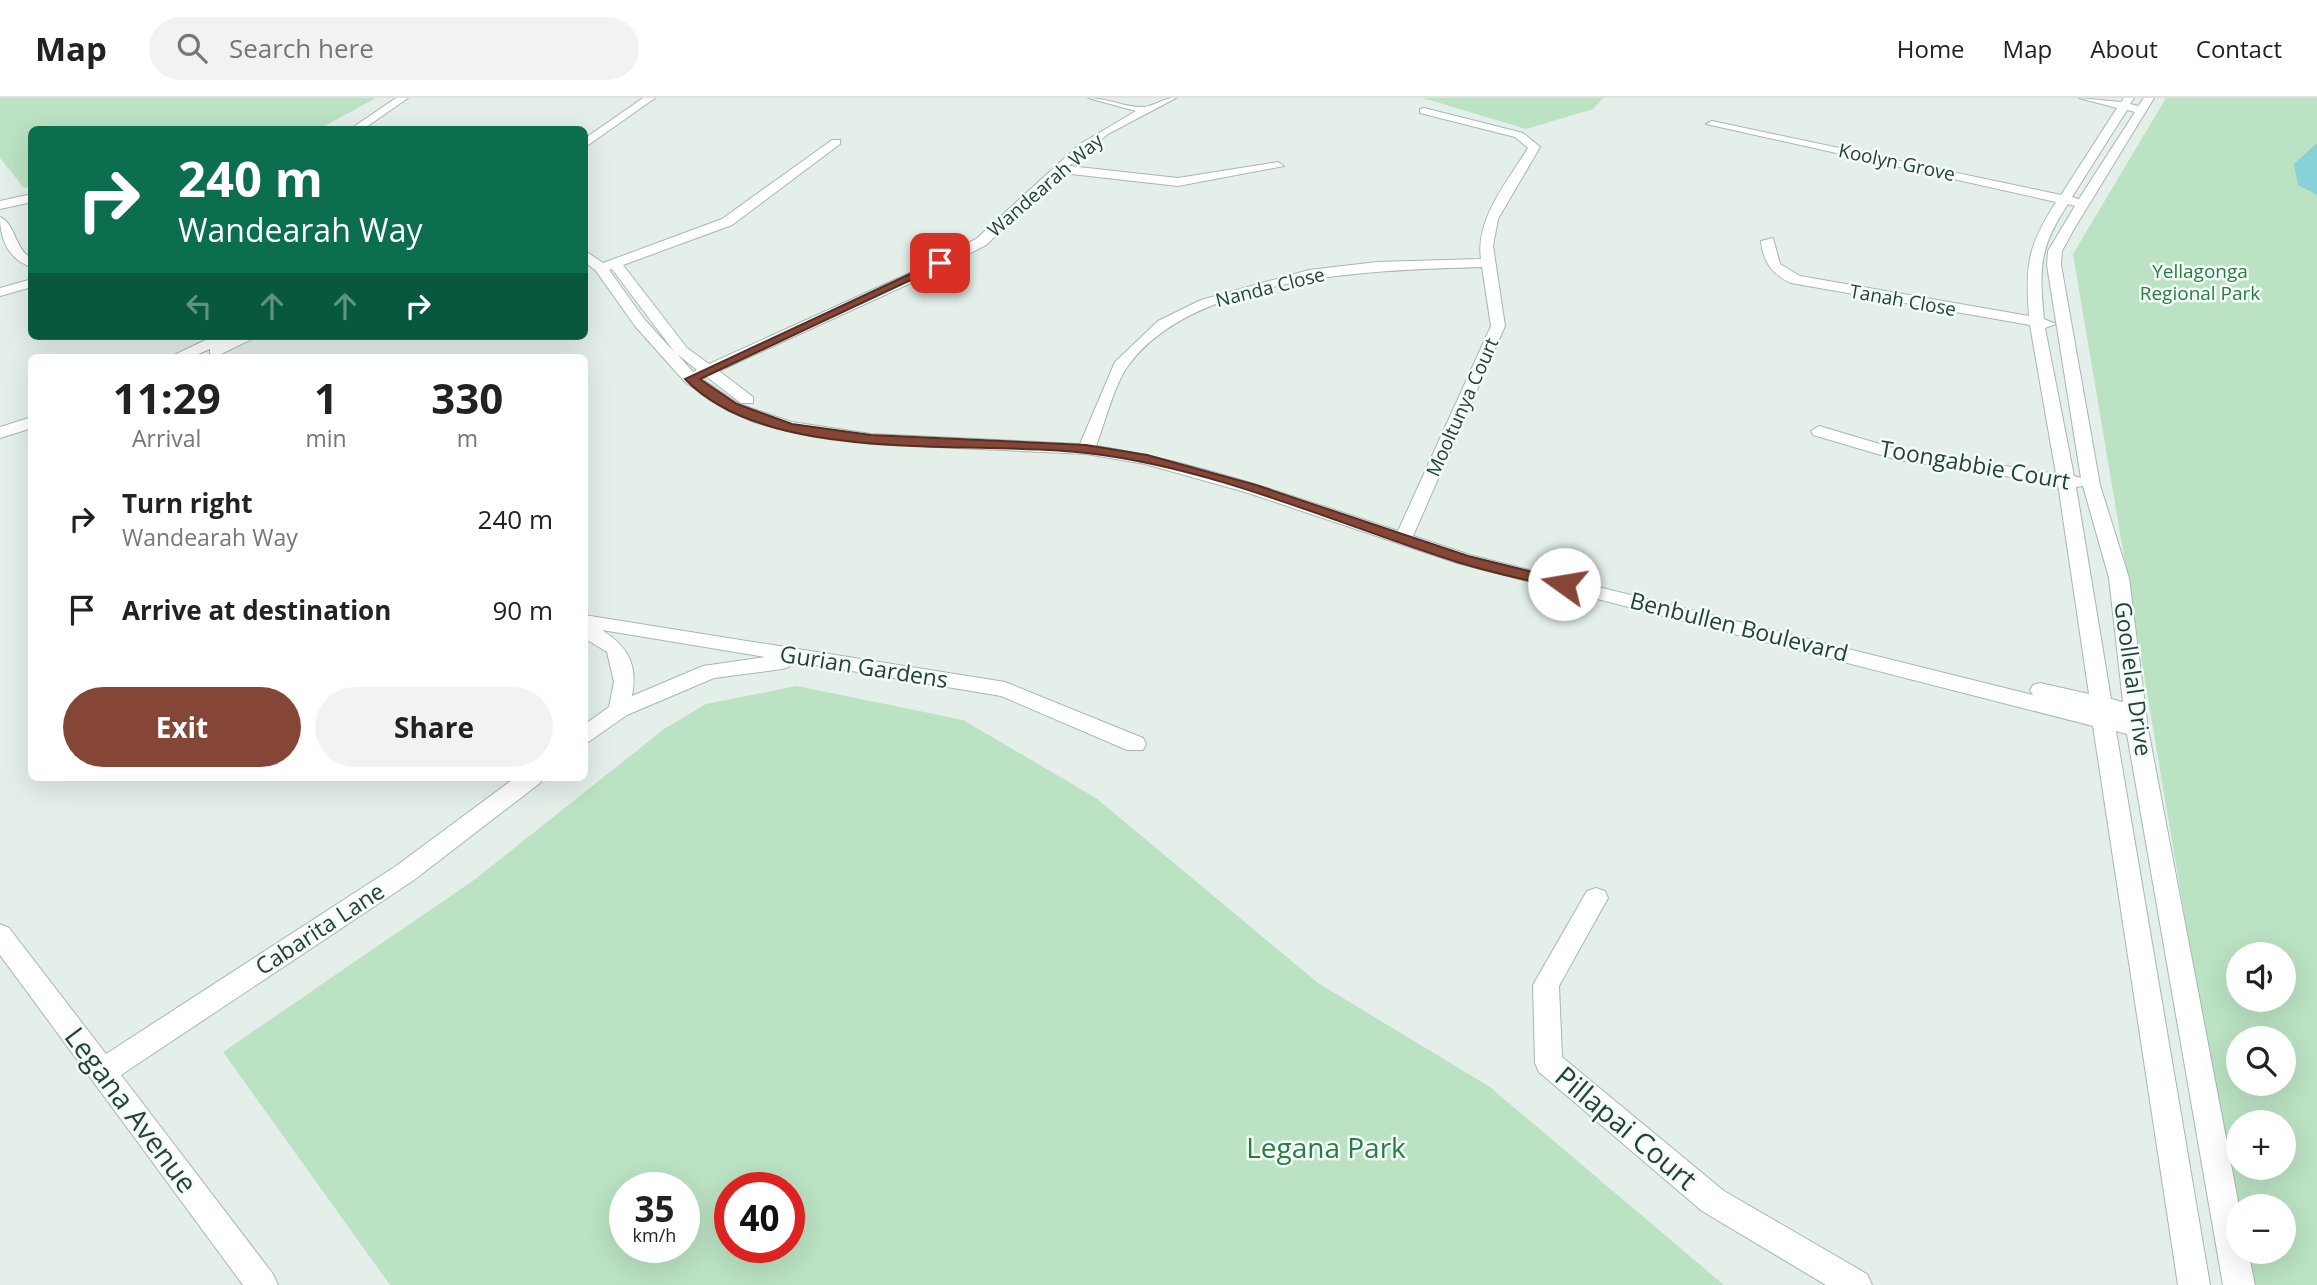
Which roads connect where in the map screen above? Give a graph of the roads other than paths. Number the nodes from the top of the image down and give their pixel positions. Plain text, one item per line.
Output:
1 (403, 98) edge
2 (635, 98) edge
3 (650, 98) edge
4 (1093, 98) edge
5 (1171, 98) edge
6 (2084, 98) edge
7 (2136, 103) edge
8 (1144, 110) junction
9 (1424, 111) dead end
10 (1712, 124) dead end
11 (360, 126) edge
12 (588, 130) edge
13 (588, 142) edge
14 (836, 142) dead end
15 (1278, 166) dead end
16 (1062, 169) junction
17 (28, 199) edge
18 (2064, 199) junction
19 (2082, 204) junction
20 (0, 205) edge
21 (0, 221) edge
22 (1768, 242) dead end
23 (588, 247) edge
24 (588, 256) edge
25 (28, 262) edge
26 (1489, 263) junction
27 (608, 266) junction
28 (28, 284) edge
29 (0, 292) edge
30 (2037, 323) junction
31 (2063, 327) junction
32 (228, 340) edge
33 (232, 340) edge
34 (187, 354) edge
35 (208, 354) edge
36 (699, 375) junction
37 (28, 413) edge
38 (0, 423) edge
39 (28, 423) edge
40 (1819, 431) dead end
41 (0, 433) edge
42 (1088, 444) junction
43 (2066, 480) junction
44 (2091, 485) junction
45 (1406, 534) junction
46 (588, 622) edge
47 (588, 631) edge
48 (813, 659) junction
49 (619, 710) junction
50 (2102, 712) junction
51 (2136, 720) junction
52 (588, 734) edge
53 (1135, 744) dead end
54 (527, 781) edge
55 (1597, 898) dead end
56 (0, 935) edge
57 (102, 1072) junction
58 (262, 1285) edge
59 (1856, 1285) edge
60 (2194, 1285) edge
61 (2239, 1285) edge

1 - 11 street
2 - 12 street
3 - 13 street
4 - 8 street
5 - 8 street, Wandearah Way
6 - 7 street
7 - 18 street, Goollelal Drive
7 - 19 street, Goollelal Drive
8 - 16 street, Wandearah Way
9 - 26 street, Mooltunya Court
10 - 18 street, Koolyn Grove
14 - 27 street
15 - 16 street
16 - 36 street, Wandearah Way
17 - 20 street
18 - 19 street, Koolyn Grove
18 - 30 street, Goollelal Drive
19 - 31 street, Goollelal Drive
21 - 25 street
22 - 30 street, Tanah Close
23 - 27 street, Benbullen Boulevard
24 - 27 street, Benbullen Boulevard
26 - 42 street, Nanda Close
26 - 45 street, Mooltunya Court
27 - 36 street, Benbullen Boulevard
28 - 29 street
30 - 31 street, Tanah Close
30 - 43 street, Goollelal Drive
31 - 44 street, Goollelal Drive
32 - 34 street
33 - 35 street
36 - 42 street, Benbullen Boulevard
37 - 38 street
39 - 41 street
40 - 43 street, Toongabbie Court
42 - 45 street, Benbullen Boulevard
43 - 44 street, Toongabbie Court
43 - 50 street, Goollelal Drive
44 - 51 street, Goollelal Drive
45 - 50 street, Benbullen Boulevard
46 - 48 street, Gurian Gardens
47 - 49 street
48 - 49 street
48 - 53 street, Gurian Gardens
49 - 52 street
50 - 51 street, Benbullen Boulevard
50 - 60 street, Goollelal Drive
51 - 61 street, Goollelal Drive
54 - 57 street, Cabarita Lane
55 - 59 street, Pillapai Court
56 - 57 street, Legana Avenue
57 - 58 street, Legana Avenue

